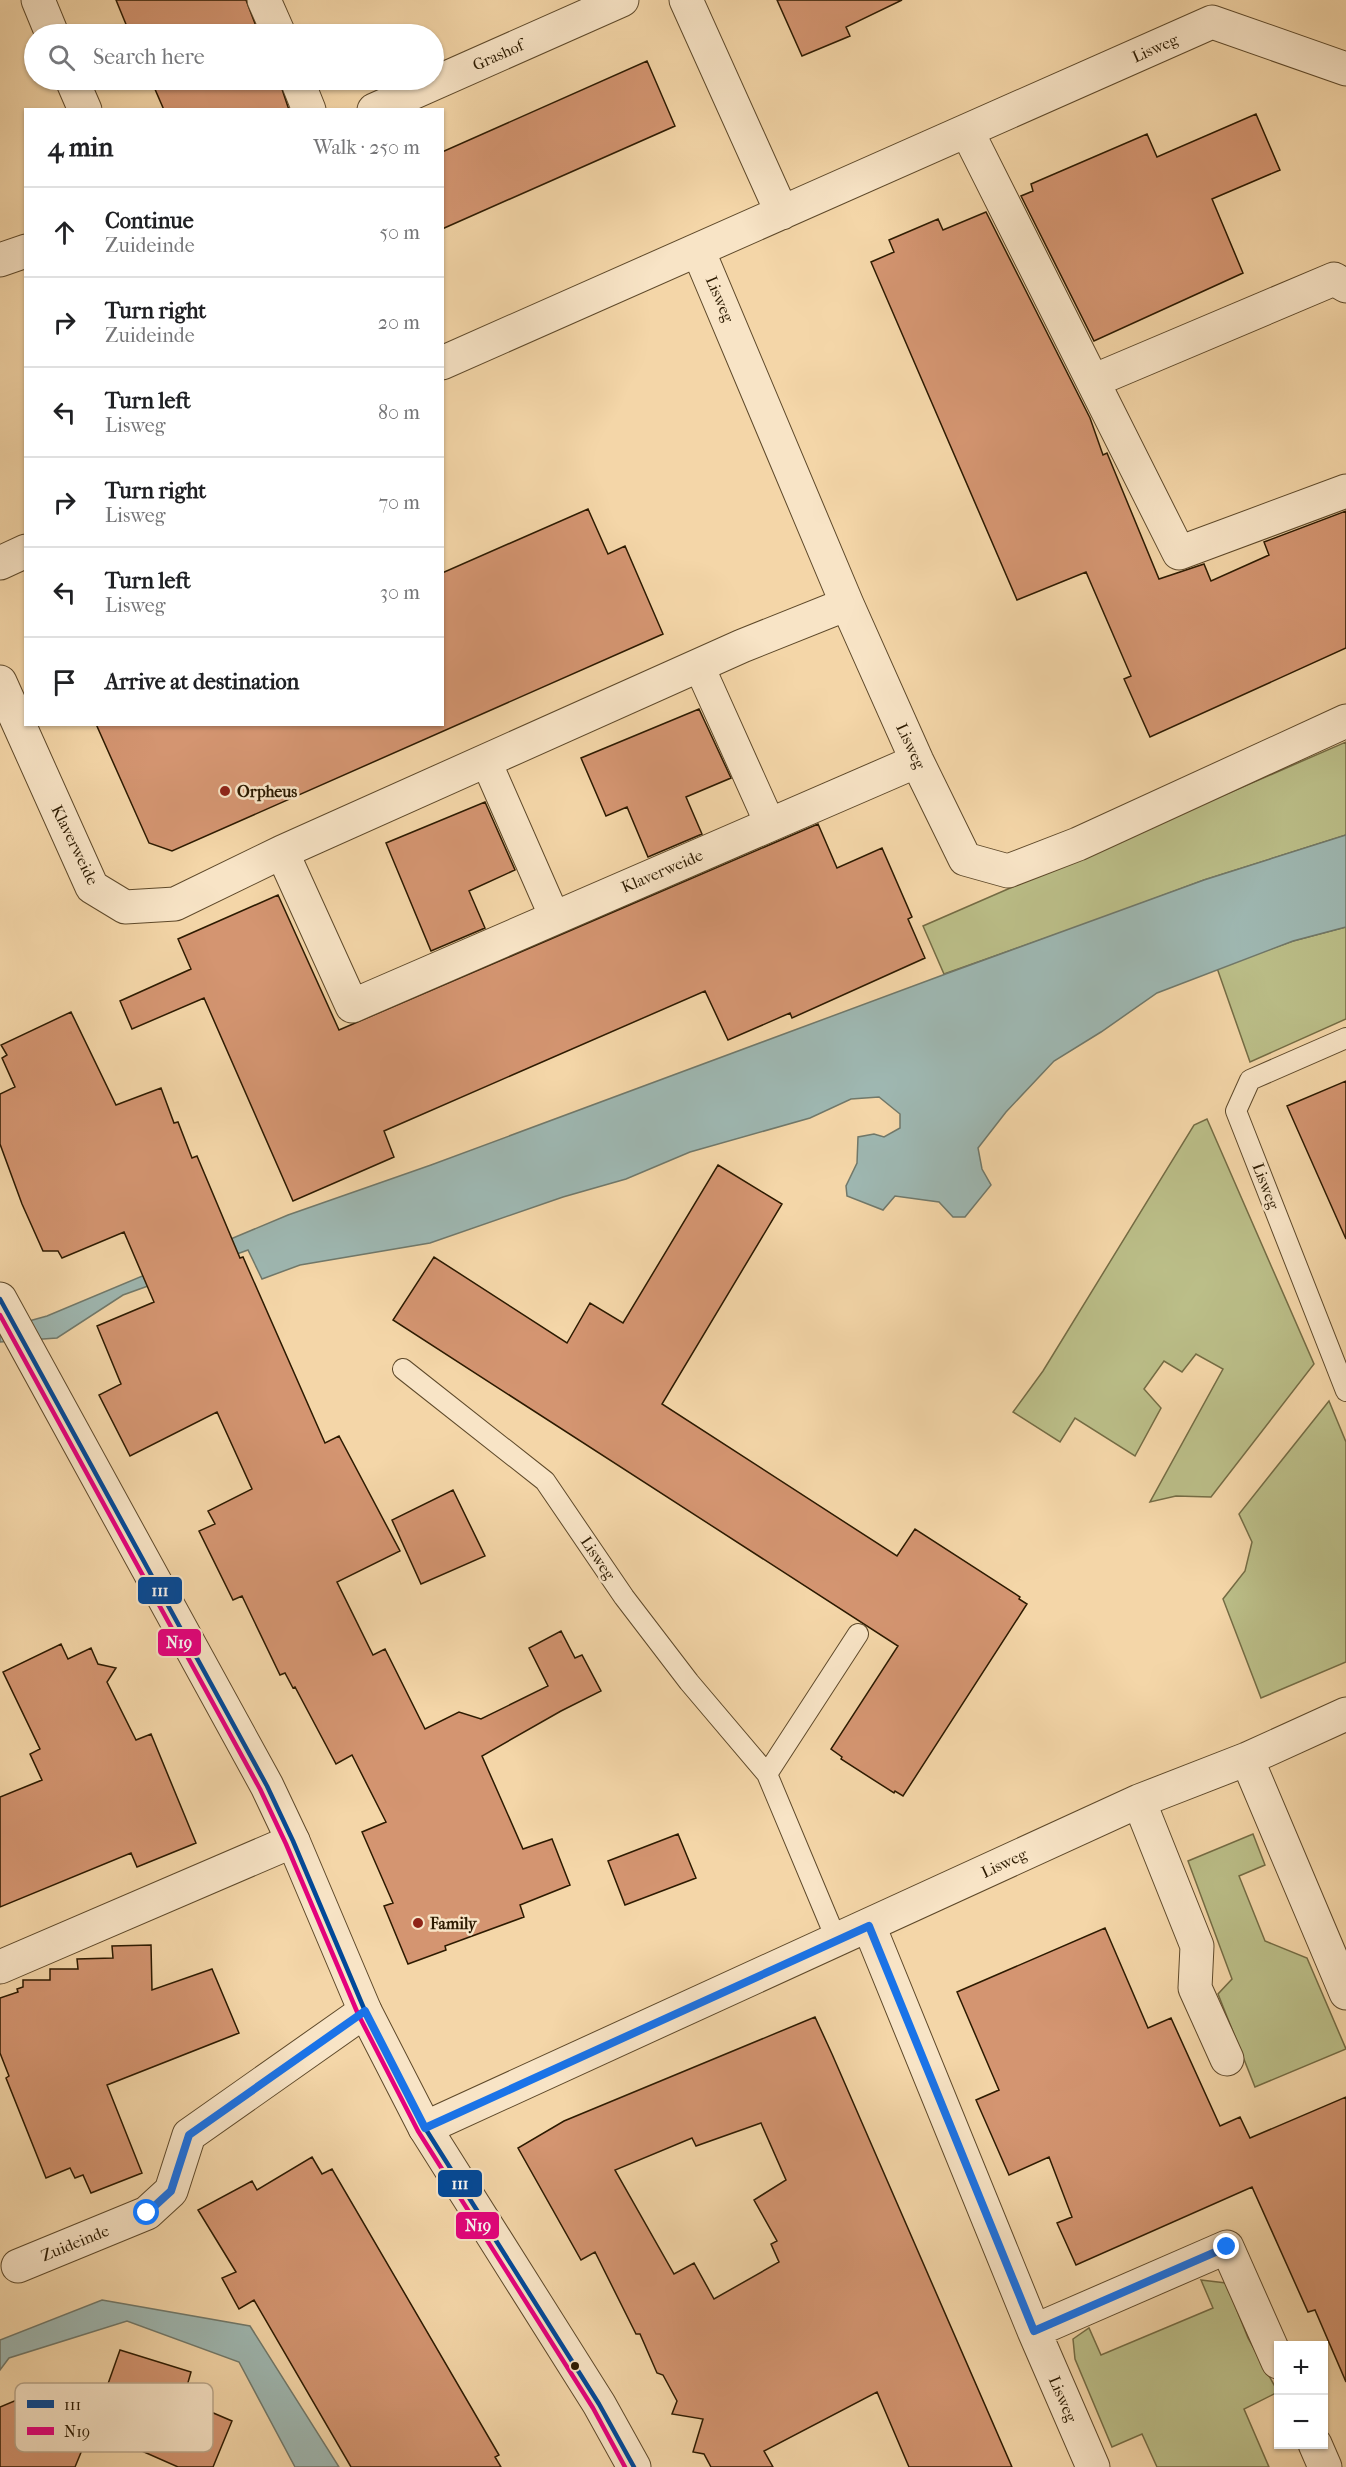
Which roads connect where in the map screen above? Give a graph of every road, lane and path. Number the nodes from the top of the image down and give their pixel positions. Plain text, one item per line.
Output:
1 (38, 0) edge
2 (264, 0) edge
3 (622, 0) edge
4 (686, 0) edge
5 (1207, 11) edge
6 (48, 24) edge
7 (275, 24) edge
8 (1346, 69) edge
9 (444, 79) edge
10 (76, 90) edge
11 (301, 90) edge
12 (419, 90) edge
13 (83, 108) edge
14 (308, 108) edge
15 (379, 108) edge
16 (968, 131) junction
17 (782, 213) junction
18 (698, 250) junction
19 (24, 252) edge
20 (0, 260) edge
21 (1346, 286) edge
22 (444, 362) edge
23 (1093, 381) junction
24 (1346, 491) edge
25 (24, 552) edge
26 (0, 563) edge
27 (847, 604) junction
28 (699, 666) junction
29 (0, 682) edge
30 (1346, 721) edge
31 (486, 761) junction
32 (917, 761) junction
33 (770, 824) junction
34 (282, 852) junction
35 (555, 918) junction
36 (1346, 1038) edge
37 (6, 1308) edge
38 (403, 1370) dead end
39 (1346, 1391) edge
40 (858, 1634) dead end
41 (1346, 1714) edge
42 (1247, 1759) junction
43 (767, 1774) junction
44 (1139, 1801) junction
45 (293, 1841) junction
46 (869, 1926) junction
47 (837, 1941) junction
48 (0, 1967) edge
49 (1346, 1993) edge
50 (365, 2011) junction
51 (1227, 2059) dead end
52 (425, 2128) junction
53 (18, 2266) dead end
54 (1034, 2331) junction
55 (1274, 2353) edge
56 (1317, 2449) edge
57 (634, 2467) edge
58 (1093, 2467) edge
59 (1325, 2467) edge

1 - 6 street
2 - 7 street
3 - 9 street, Grashof
4 - 17 street
5 - 8 street, Lisweg
5 - 16 street, Lisweg
10 - 13 street
11 - 14 street
12 - 15 street, Grashof
16 - 17 street, Lisweg
16 - 23 street
17 - 18 street, Lisweg
18 - 22 street, Lisweg
18 - 27 street, Lisweg
19 - 20 street
21 - 23 street
23 - 24 street
25 - 26 street
27 - 28 street, Klaverweide
27 - 32 street, Lisweg
28 - 31 street, Klaverweide
28 - 33 street
29 - 34 street, Klaverweide
30 - 32 street, Lisweg
31 - 34 street, Klaverweide
31 - 35 street
32 - 33 street, Klaverweide
33 - 35 street, Klaverweide
34 - 35 street, Klaverweide
36 - 39 lane, Lisweg
37 - 45 street
38 - 43 lane, Lisweg
40 - 43 lane
41 - 42 street, Lisweg
42 - 44 street, Lisweg
42 - 49 street
43 - 47 lane, Lisweg
44 - 46 street, Lisweg
44 - 51 street
45 - 48 street
45 - 50 street
46 - 47 street, Lisweg
46 - 54 street, Lisweg
47 - 52 street, Lisweg
50 - 52 street
50 - 53 street, Zuideinde
52 - 57 street
54 - 55 street
54 - 58 street, Lisweg
56 - 59 street

